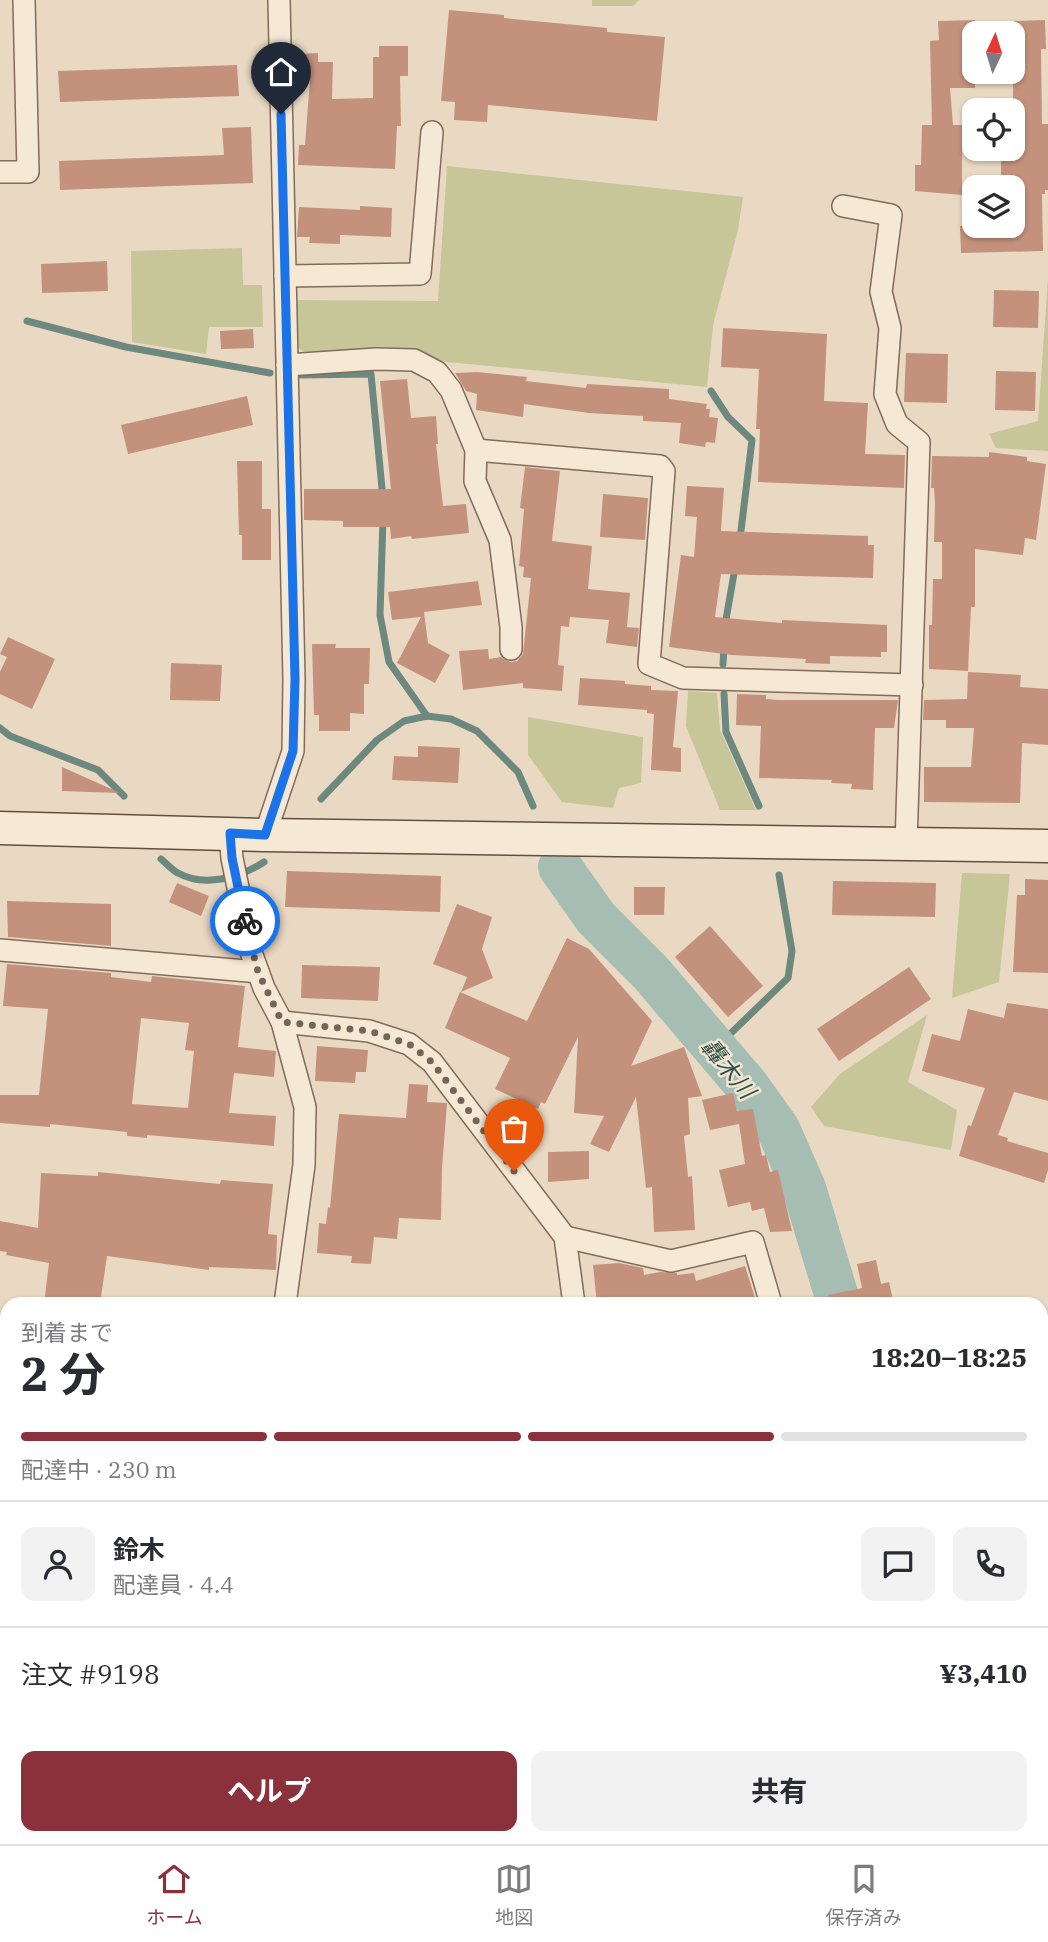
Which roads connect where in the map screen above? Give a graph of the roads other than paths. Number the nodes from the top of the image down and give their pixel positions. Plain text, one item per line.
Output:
1 (24, 0) edge
2 (279, 0) edge
3 (432, 132) dead end
4 (0, 173) edge
5 (843, 206) dead end
6 (285, 276) junction
7 (287, 365) junction
8 (476, 450) junction
9 (511, 649) dead end
10 (912, 685) junction
11 (0, 828) edge
12 (265, 835) junction
13 (906, 844) junction
14 (231, 846) junction
15 (1048, 846) edge
16 (0, 950) edge
17 (258, 972) junction
18 (282, 1022) junction
19 (565, 1237) junction
20 (286, 1297) edge
21 (573, 1297) edge
22 (769, 1297) edge

1 - 4 street
2 - 6 street
3 - 6 street
5 - 10 street
6 - 7 street
7 - 8 street
7 - 12 street
8 - 9 street
8 - 10 street
10 - 13 street
11 - 14 street
12 - 13 street
12 - 14 street
13 - 15 street
14 - 17 street
16 - 17 street
17 - 18 street
18 - 19 street
18 - 20 street
19 - 21 street
19 - 22 street

